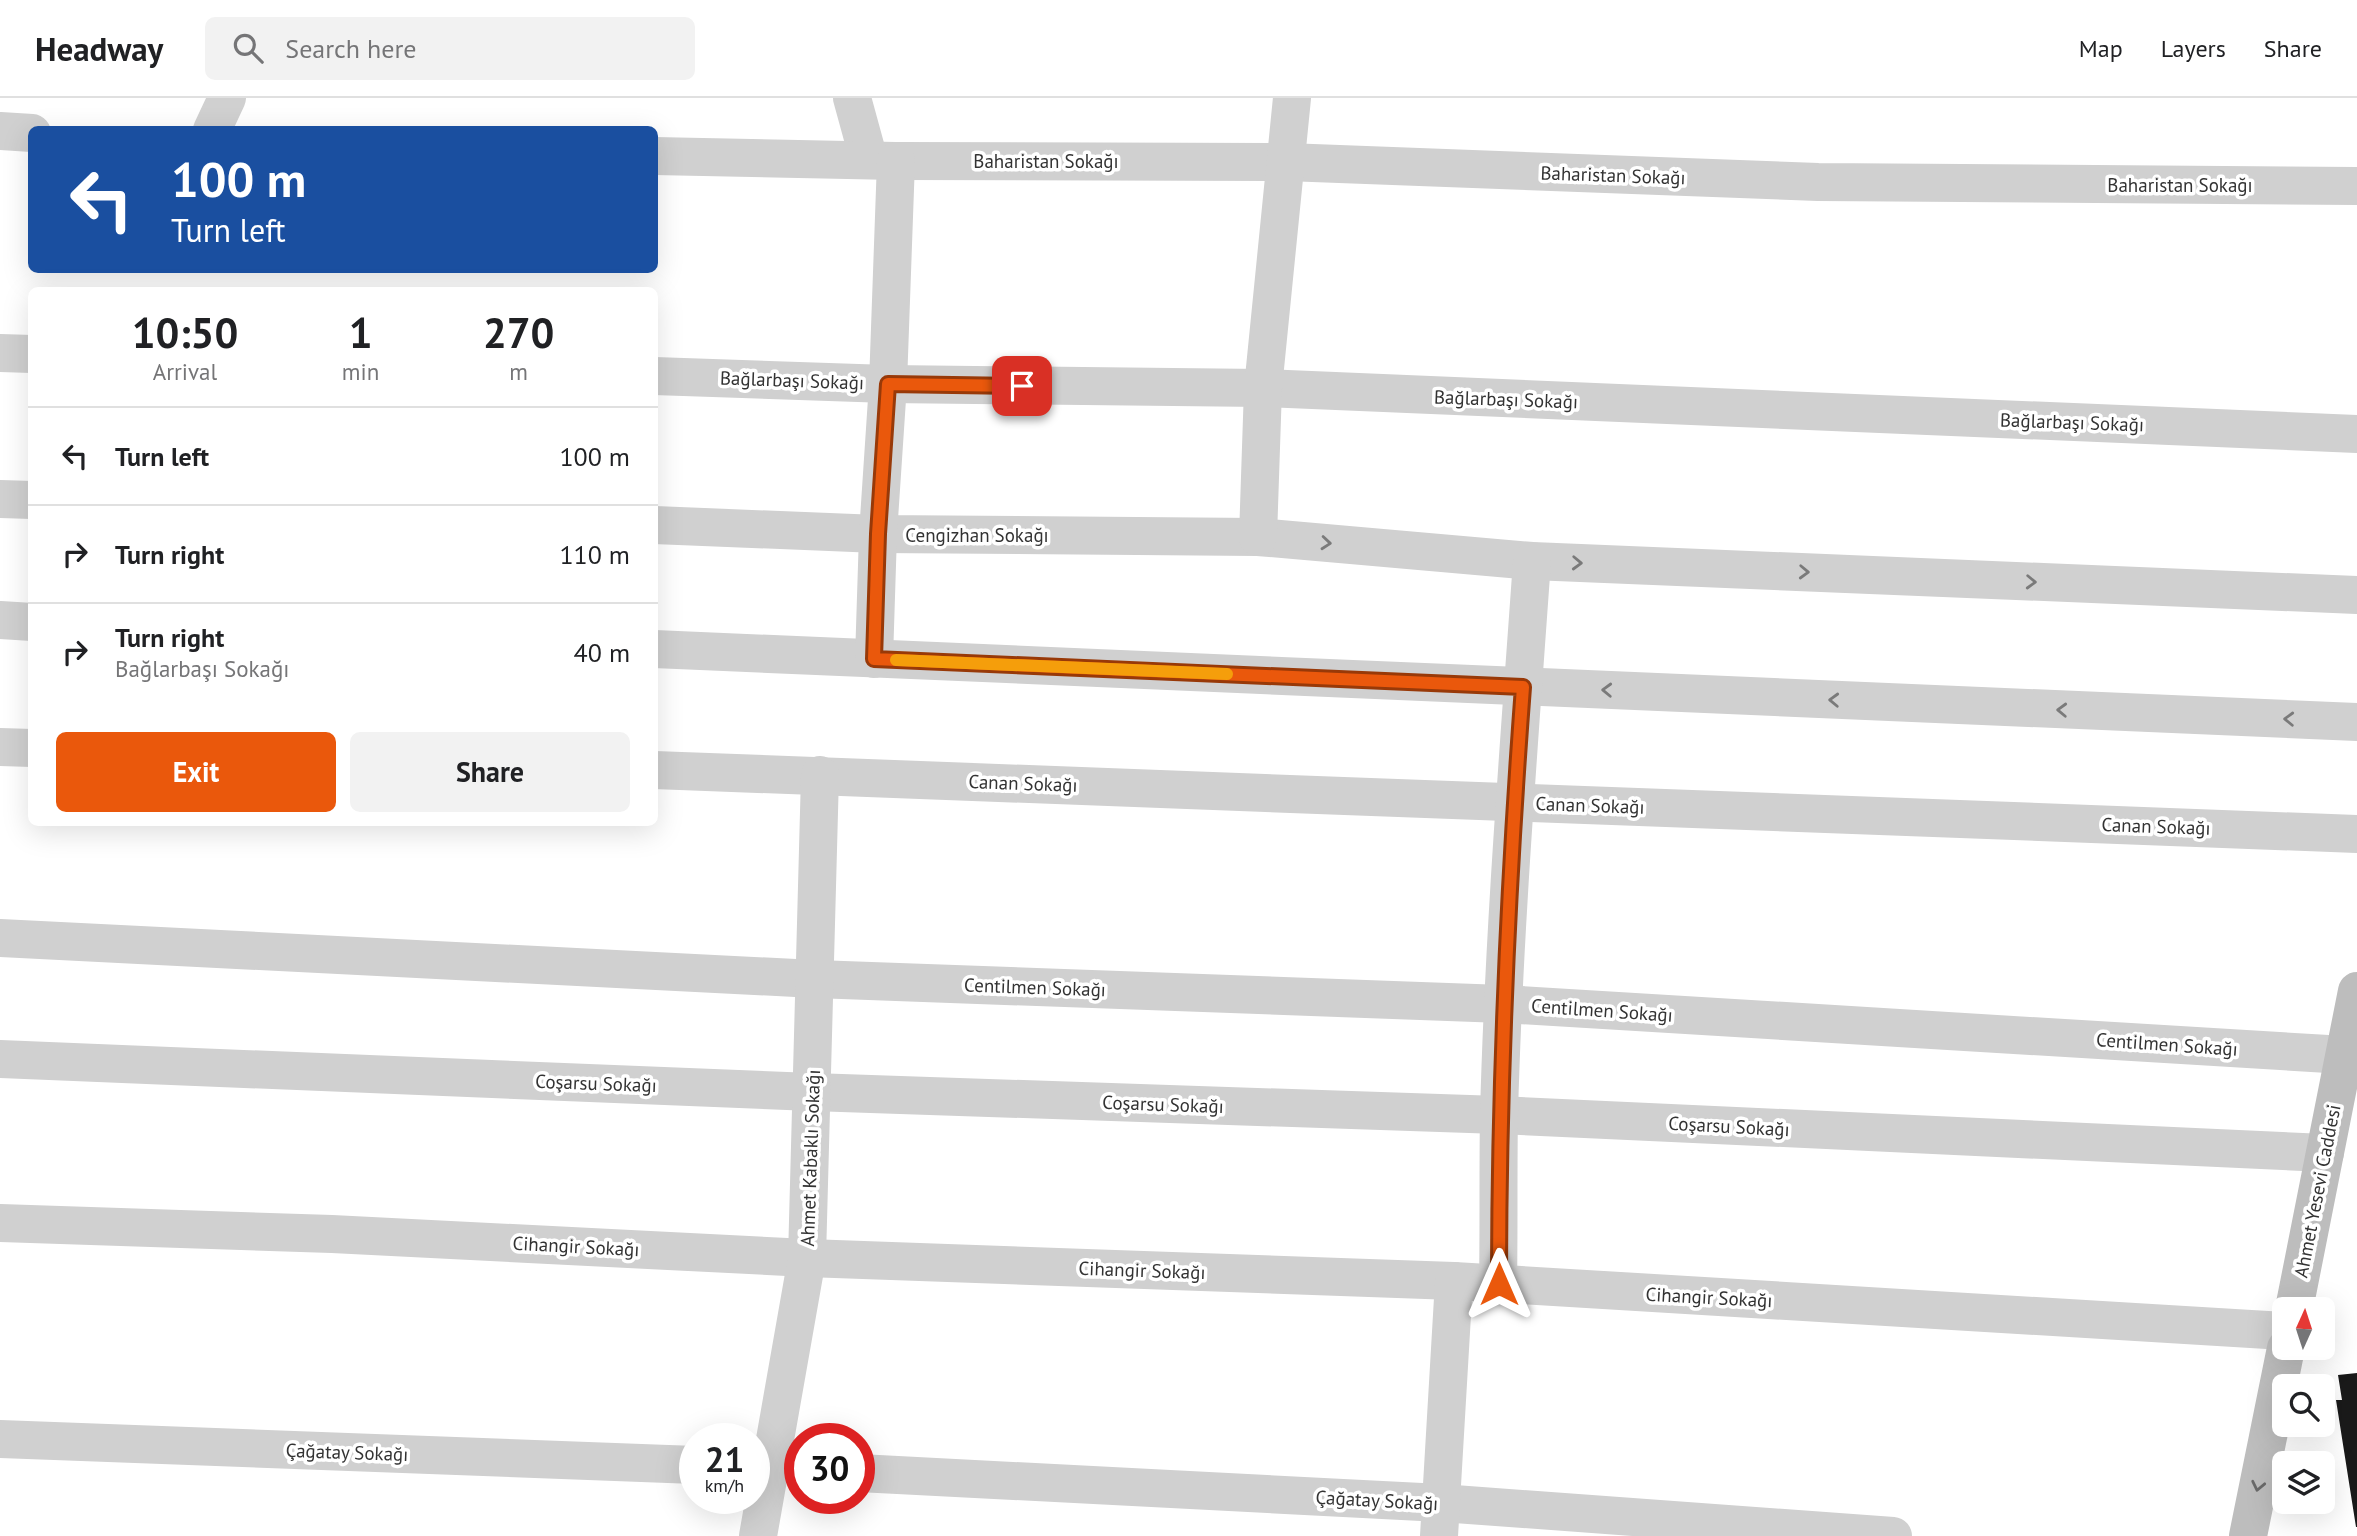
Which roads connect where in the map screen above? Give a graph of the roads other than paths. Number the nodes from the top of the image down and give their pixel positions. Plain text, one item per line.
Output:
1 (227, 98) edge
2 (852, 98) edge
3 (1292, 98) edge
4 (214, 126) edge
5 (0, 131) edge
6 (28, 133) edge
7 (658, 156) edge
8 (883, 161) junction
9 (1286, 162) junction
10 (2357, 186) edge
11 (0, 353) edge
12 (28, 354) edge
13 (658, 376) edge
14 (888, 384) junction
15 (1263, 388) junction
16 (2357, 435) edge
17 (0, 499) edge
18 (28, 500) edge
19 (658, 525) edge
20 (878, 534) junction
21 (1258, 537) junction
22 (1532, 561) junction
23 (2357, 595) edge
24 (0, 620) edge
25 (28, 622) edge
26 (658, 649) edge
27 (874, 659) junction
28 (1523, 687) junction
29 (2357, 722) edge
30 (0, 747) edge
31 (28, 748) edge
32 (658, 770) edge
33 (820, 775) junction
34 (1514, 802) junction
35 (2357, 834) edge
36 (0, 937) edge
37 (816, 979) junction
38 (2357, 991) edge
39 (1503, 1004) junction
40 (2345, 1055) junction
41 (0, 1059) edge
42 (812, 1092) junction
43 (1499, 1115) junction
44 (2325, 1153) junction
45 (0, 1223) edge
46 (807, 1258) junction
47 (1454, 1281) junction
48 (1499, 1284) junction
49 (2296, 1297) edge
50 (2272, 1330) edge
51 (2284, 1360) edge
52 (0, 1439) edge
53 (679, 1464) edge
54 (775, 1469) edge
55 (875, 1474) edge
56 (1440, 1520) edge
57 (758, 1536) edge
58 (1893, 1536) edge
59 (2248, 1536) edge

1 - 4 street
2 - 8 street
3 - 9 street
5 - 6 street
7 - 8 street, Baharistan Sokağı
8 - 9 street, Baharistan Sokağı
8 - 14 street
9 - 10 street, Baharistan Sokağı
9 - 15 street
11 - 12 street
13 - 14 street, Bağlarbaşı Sokağı
14 - 15 street, Bağlarbaşı Sokağı
14 - 20 street
15 - 16 street, Bağlarbaşı Sokağı
15 - 21 street
17 - 18 street
19 - 20 street, Cengizhan Sokağı
20 - 21 street, Cengizhan Sokağı
20 - 27 street
21 -> 22 street, Cengizhan Sokağı
22 -> 23 street, Cengizhan Sokağı
22 - 28 street
24 - 25 street
26 - 27 street
27 - 28 street
29 -> 28 street
28 - 34 street
30 - 31 street
32 - 33 street, Canan Sokağı
33 - 34 street, Canan Sokağı
33 - 37 street, Ahmet Kabaklı Sokağı
34 - 35 street, Canan Sokağı
34 - 39 street
36 - 37 street, Centilmen Sokağı
37 - 39 street, Centilmen Sokağı
37 - 42 street, Ahmet Kabaklı Sokağı
38 - 40 street, Ahmet Yesevi Caddesi
39 - 40 street, Centilmen Sokağı
39 - 43 street
40 - 44 street, Ahmet Yesevi Caddesi
41 - 42 street, Coşarsu Sokağı
42 - 43 street, Coşarsu Sokağı
42 - 46 street, Ahmet Kabaklı Sokağı
43 - 44 street, Coşarsu Sokağı
43 - 48 street
44 - 49 street, Ahmet Yesevi Caddesi
45 - 46 street, Cihangir Sokağı
46 - 47 street, Cihangir Sokağı
46 - 54 street, Ahmet Kabaklı Sokağı
47 - 48 street, Cihangir Sokağı
47 - 56 street
48 - 50 street, Cihangir Sokağı
51 -> 59 street
52 - 53 street, Çağatay Sokağı
54 - 57 street, Ahmet Kabaklı Sokağı
55 - 56 street, Çağatay Sokağı
56 - 58 street, Çağatay Sokağı

